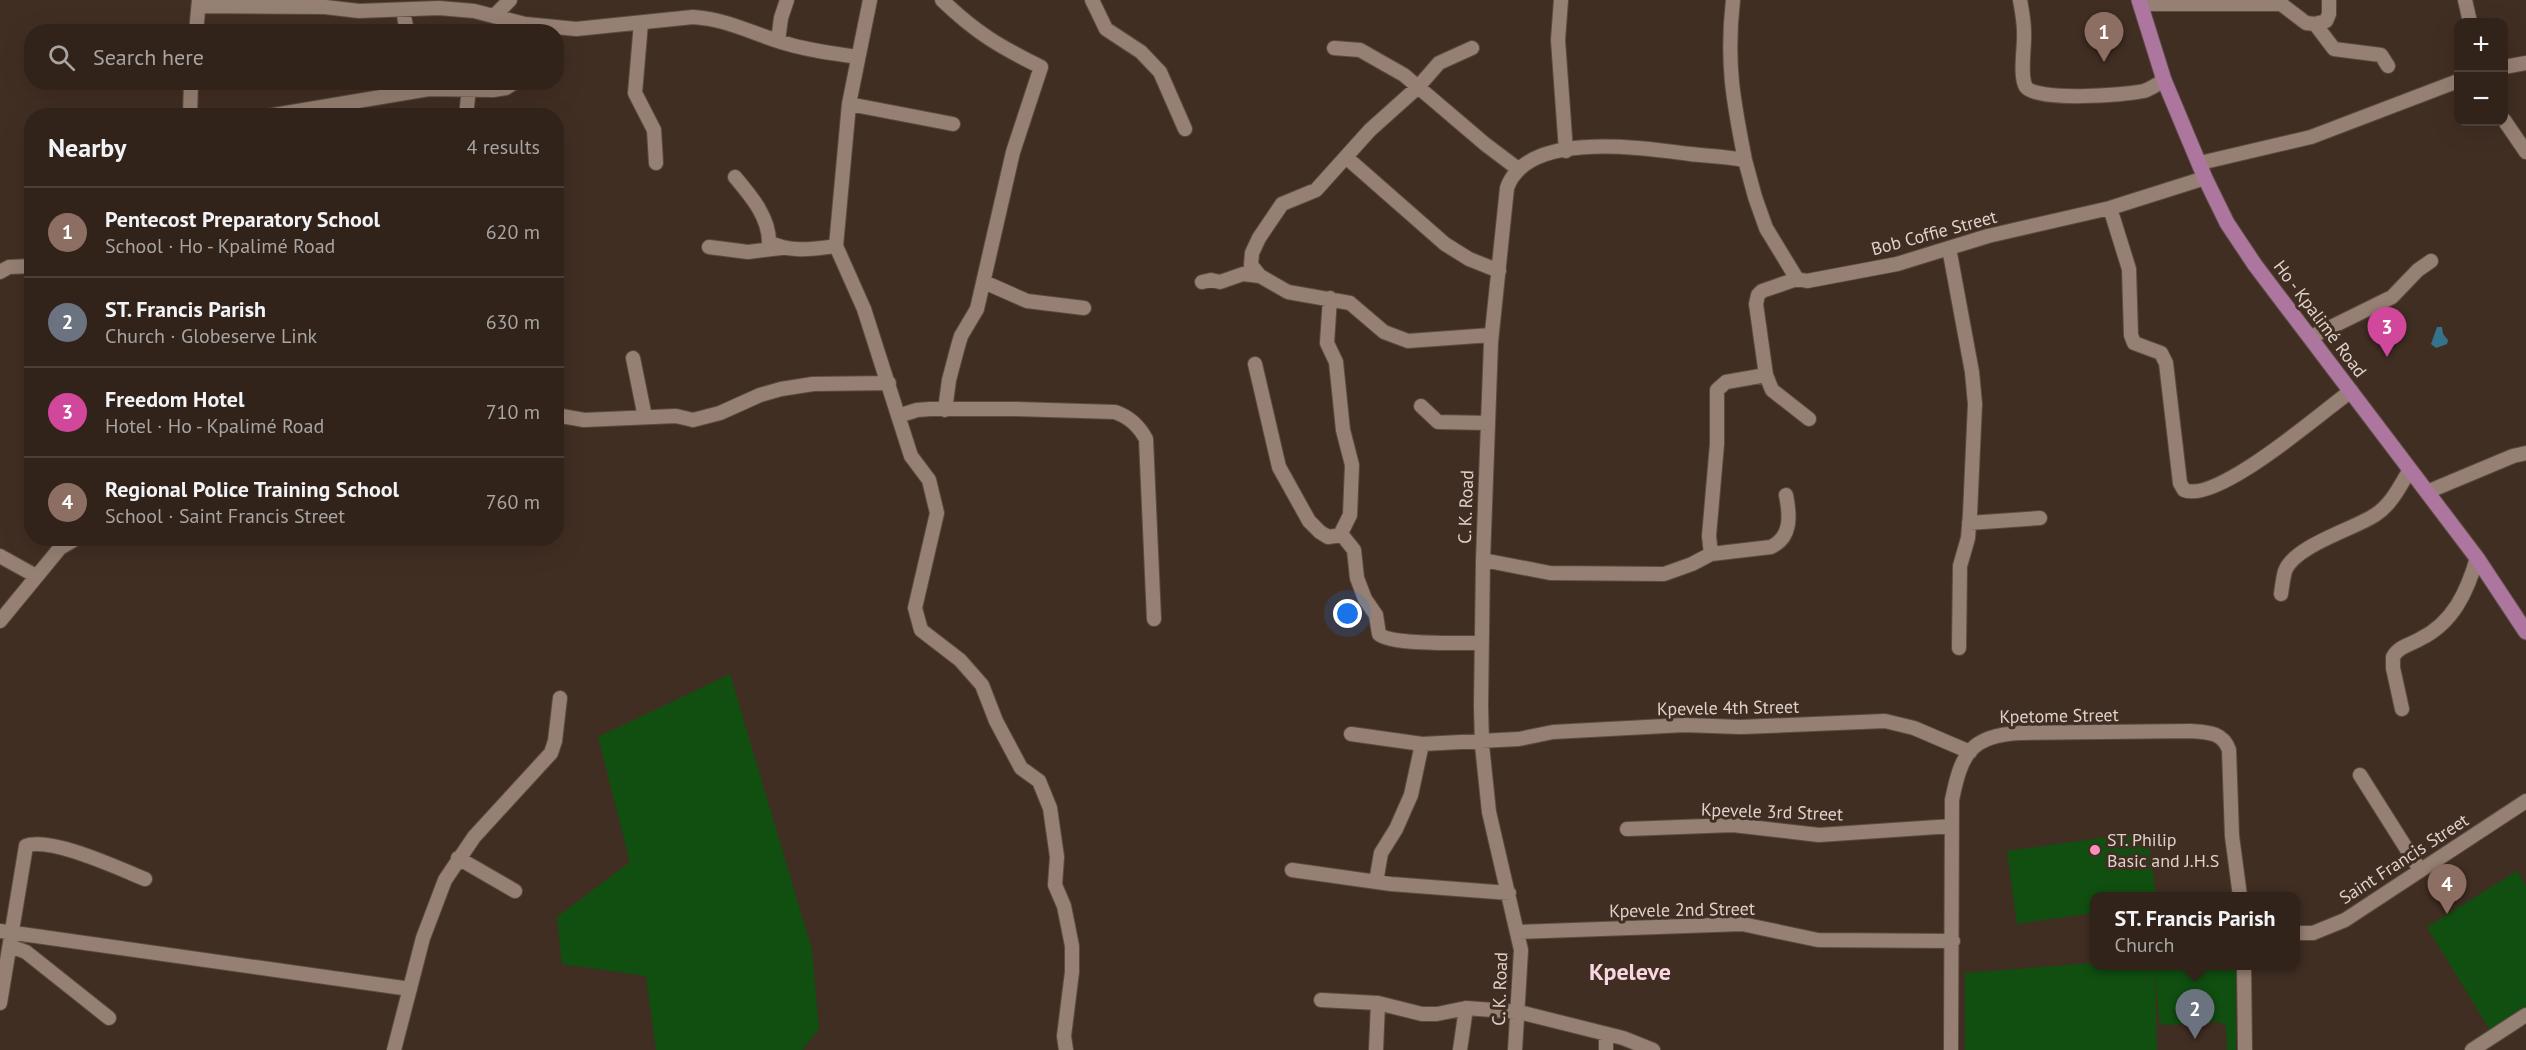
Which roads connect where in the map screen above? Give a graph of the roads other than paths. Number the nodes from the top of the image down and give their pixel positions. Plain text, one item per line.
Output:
1 (510, 0) edge
2 (787, 0) edge
3 (870, 0) edge
4 (942, 0) edge
5 (1092, 0) edge
6 (1561, 0) edge
7 (1732, 0) edge
8 (2020, 0) edge
9 (2329, 0) edge
10 (2465, 0) edge
11 (2140, 2) edge
12 (2245, 2) edge
13 (199, 3) edge
14 (404, 10) junction
15 (495, 15) junction
16 (2469, 18) edge
17 (641, 23) junction
18 (197, 24) edge
19 (406, 24) edge
20 (516, 24) edge
21 (2314, 24) junction
22 (564, 29) edge
23 (778, 41) junction
24 (1334, 48) dead end
25 (1472, 48) dead end
26 (857, 57) junction
27 (2526, 63) edge
28 (2388, 66) dead end
29 (2508, 66) edge
30 (2164, 80) junction
31 (2454, 83) edge
32 (1418, 87) junction
33 (191, 90) edge
34 (408, 90) edge
35 (469, 90) edge
36 (849, 104) junction
37 (190, 108) edge
38 (339, 108) edge
39 (467, 108) edge
40 (953, 124) dead end
41 (2508, 126) edge
42 (1185, 129) dead end
43 (1566, 151) junction
44 (2526, 152) edge
45 (1347, 158) junction
46 (1745, 160) junction
47 (656, 163) dead end
48 (1518, 169) junction
49 (2203, 171) junction
50 (735, 177) dead end
51 (2110, 208) junction
52 (836, 246) junction
53 (709, 247) dead end
54 (781, 248) junction
55 (1949, 248) junction
56 (2431, 261) dead end
57 (24, 266) edge
58 (1500, 271) junction
59 (0, 272) edge
60 (1260, 276) junction
61 (1797, 279) junction
62 (984, 282) junction
63 (1202, 282) dead end
64 (1330, 298) junction
65 (1084, 308) dead end
66 (1491, 336) junction
67 (2311, 337) junction
68 (633, 358) dead end
69 (1255, 364) dead end
70 (1766, 375) junction
71 (889, 383) junction
72 (2351, 390) junction
73 (1421, 406) dead end
74 (945, 410) junction
75 (564, 416) edge
76 (898, 416) junction
77 (645, 417) junction
78 (1809, 419) dead end
79 (1488, 423) junction
80 (2526, 453) edge
81 (2409, 471) junction
82 (2427, 492) junction
83 (1786, 495) dead end
84 (2040, 518) dead end
85 (1969, 523) junction
86 (1342, 535) junction
87 (63, 546) edge
88 (1711, 554) junction
89 (0, 556) edge
90 (2477, 558) junction
91 (1483, 560) junction
92 (36, 576) junction
93 (2281, 594) dead end
94 (1154, 619) dead end
95 (0, 621) edge
96 (2524, 626) edge
97 (1482, 643) junction
98 (1959, 648) dead end
99 (560, 698) dead end
100 (2402, 709) dead end
101 (1351, 734) dead end
102 (1482, 740) junction
103 (1422, 744) junction
104 (1970, 752) junction
105 (2360, 775) dead end
106 (2526, 801) edge
107 (1952, 826) junction
108 (1627, 830) dead end
109 (458, 858) junction
110 (1292, 870) dead end
111 (2420, 870) junction
112 (145, 879) dead end
113 (1376, 882) junction
114 (515, 891) dead end
115 (2239, 892) edge
116 (1509, 893) junction
117 (1518, 932) junction
118 (2300, 933) edge
119 (7, 937) edge
120 (1953, 941) junction
121 (2244, 970) edge
122 (410, 989) junction
123 (1321, 1000) dead end
124 (0, 1003) edge
125 (1378, 1003) junction
126 (1466, 1008) junction
127 (1519, 1012) junction
128 (2526, 1016) edge
129 (110, 1018) dead end
130 (1606, 1034) junction
131 (2494, 1037) junction
132 (394, 1050) edge
133 (1066, 1050) edge
134 (1376, 1050) edge
135 (1460, 1050) edge
136 (1515, 1050) edge
137 (1606, 1050) edge
138 (1653, 1050) edge
139 (1951, 1050) edge
140 (2246, 1050) edge
141 (2472, 1050) edge
142 (2501, 1050) edge

1 - 15 street
2 - 23 street
3 - 26 street
4 - 62 street
5 - 42 street
6 - 43 street
7 - 46 street
8 - 30 street
9 - 21 street
10 - 16 street
11 - 12 street
11 - 30 main road, Ho - Kpalimé Road
12 - 21 street
13 - 14 street
13 - 18 street
14 - 15 street
14 - 19 street
15 - 20 street
17 - 22 street
17 - 23 street
17 - 47 street
21 - 28 street
23 - 26 street
24 - 32 street
25 - 32 street
26 - 36 street
27 - 29 street
30 - 49 main road, Ho - Kpalimé Road
31 - 49 street, Bob Coffie Street
32 - 45 street
32 - 48 street
33 - 37 street
34 - 38 street
35 - 39 street
36 - 40 street
36 - 52 street
41 - 44 street
43 - 46 street
43 - 48 street
45 - 58 street
45 - 60 street
46 - 61 street
48 - 58 street, C. K. Road
49 - 51 street, Bob Coffie Street
49 - 67 main road, Ho - Kpalimé Road
50 - 54 street
51 - 55 street, Bob Coffie Street
51 - 72 street
52 - 54 street
52 - 71 street
53 - 54 street
55 - 61 street, Bob Coffie Street
55 - 85 street
56 - 67 street
57 - 59 street
58 - 66 street, C. K. Road
60 - 63 street
60 - 64 street
61 - 70 street, Bob Coffie Street
62 - 65 street
62 - 74 street
64 - 66 street
64 - 86 street
66 - 79 street, C. K. Road
67 - 72 main road, Ho - Kpalimé Road
68 - 77 street
69 - 86 street
70 - 78 street
70 - 88 street
71 - 76 street
71 - 77 street
72 - 81 main road, Ho - Kpalimé Road
73 - 79 street
74 - 76 street
74 - 94 street
75 - 77 street
76 - 133 street
79 - 91 street, C. K. Road
80 - 82 street
81 - 82 main road, Ho - Kpalimé Road
81 - 93 street
82 - 90 main road, Ho - Kpalimé Road
83 - 88 street
84 - 85 street
85 - 98 street
86 - 97 street
87 - 92 street
88 - 91 street
89 - 92 street
90 - 96 main road, Ho - Kpalimé Road
90 - 100 street
91 - 97 street, C. K. Road
92 - 95 street
97 - 102 street, C. K. Road
99 - 109 street
101 - 103 street, Kpevele 4th Street
102 - 103 street, Kpevele 4th Street
102 - 104 street, Kpevele 4th Street
102 - 116 street, C. K. Road
103 - 113 street
104 - 107 street, Kpetome Street
104 - 115 street, Kpetome Street
105 - 111 street
106 - 111 street, Saint Francis Street
107 - 108 street, Kpevele 3rd Street
107 - 120 street, Kpetome Street
109 - 114 street
109 - 122 street
110 - 113 street
111 - 118 street, Saint Francis Street
112 - 119 street
113 - 116 street
116 - 117 street, C. K. Road
117 - 120 street, Kpevele 2nd Street
117 - 127 street, C. K. Road
119 - 122 street
119 - 124 street
119 - 129 street
120 - 139 street, Kpetome Street
121 - 140 street
122 - 132 street
123 - 125 street
125 - 126 street
125 - 134 street
126 - 127 street
126 - 135 street
127 - 130 street
127 - 136 street, C. K. Road
128 - 131 street
130 - 137 street
130 - 138 street
131 - 141 street
131 - 142 street

